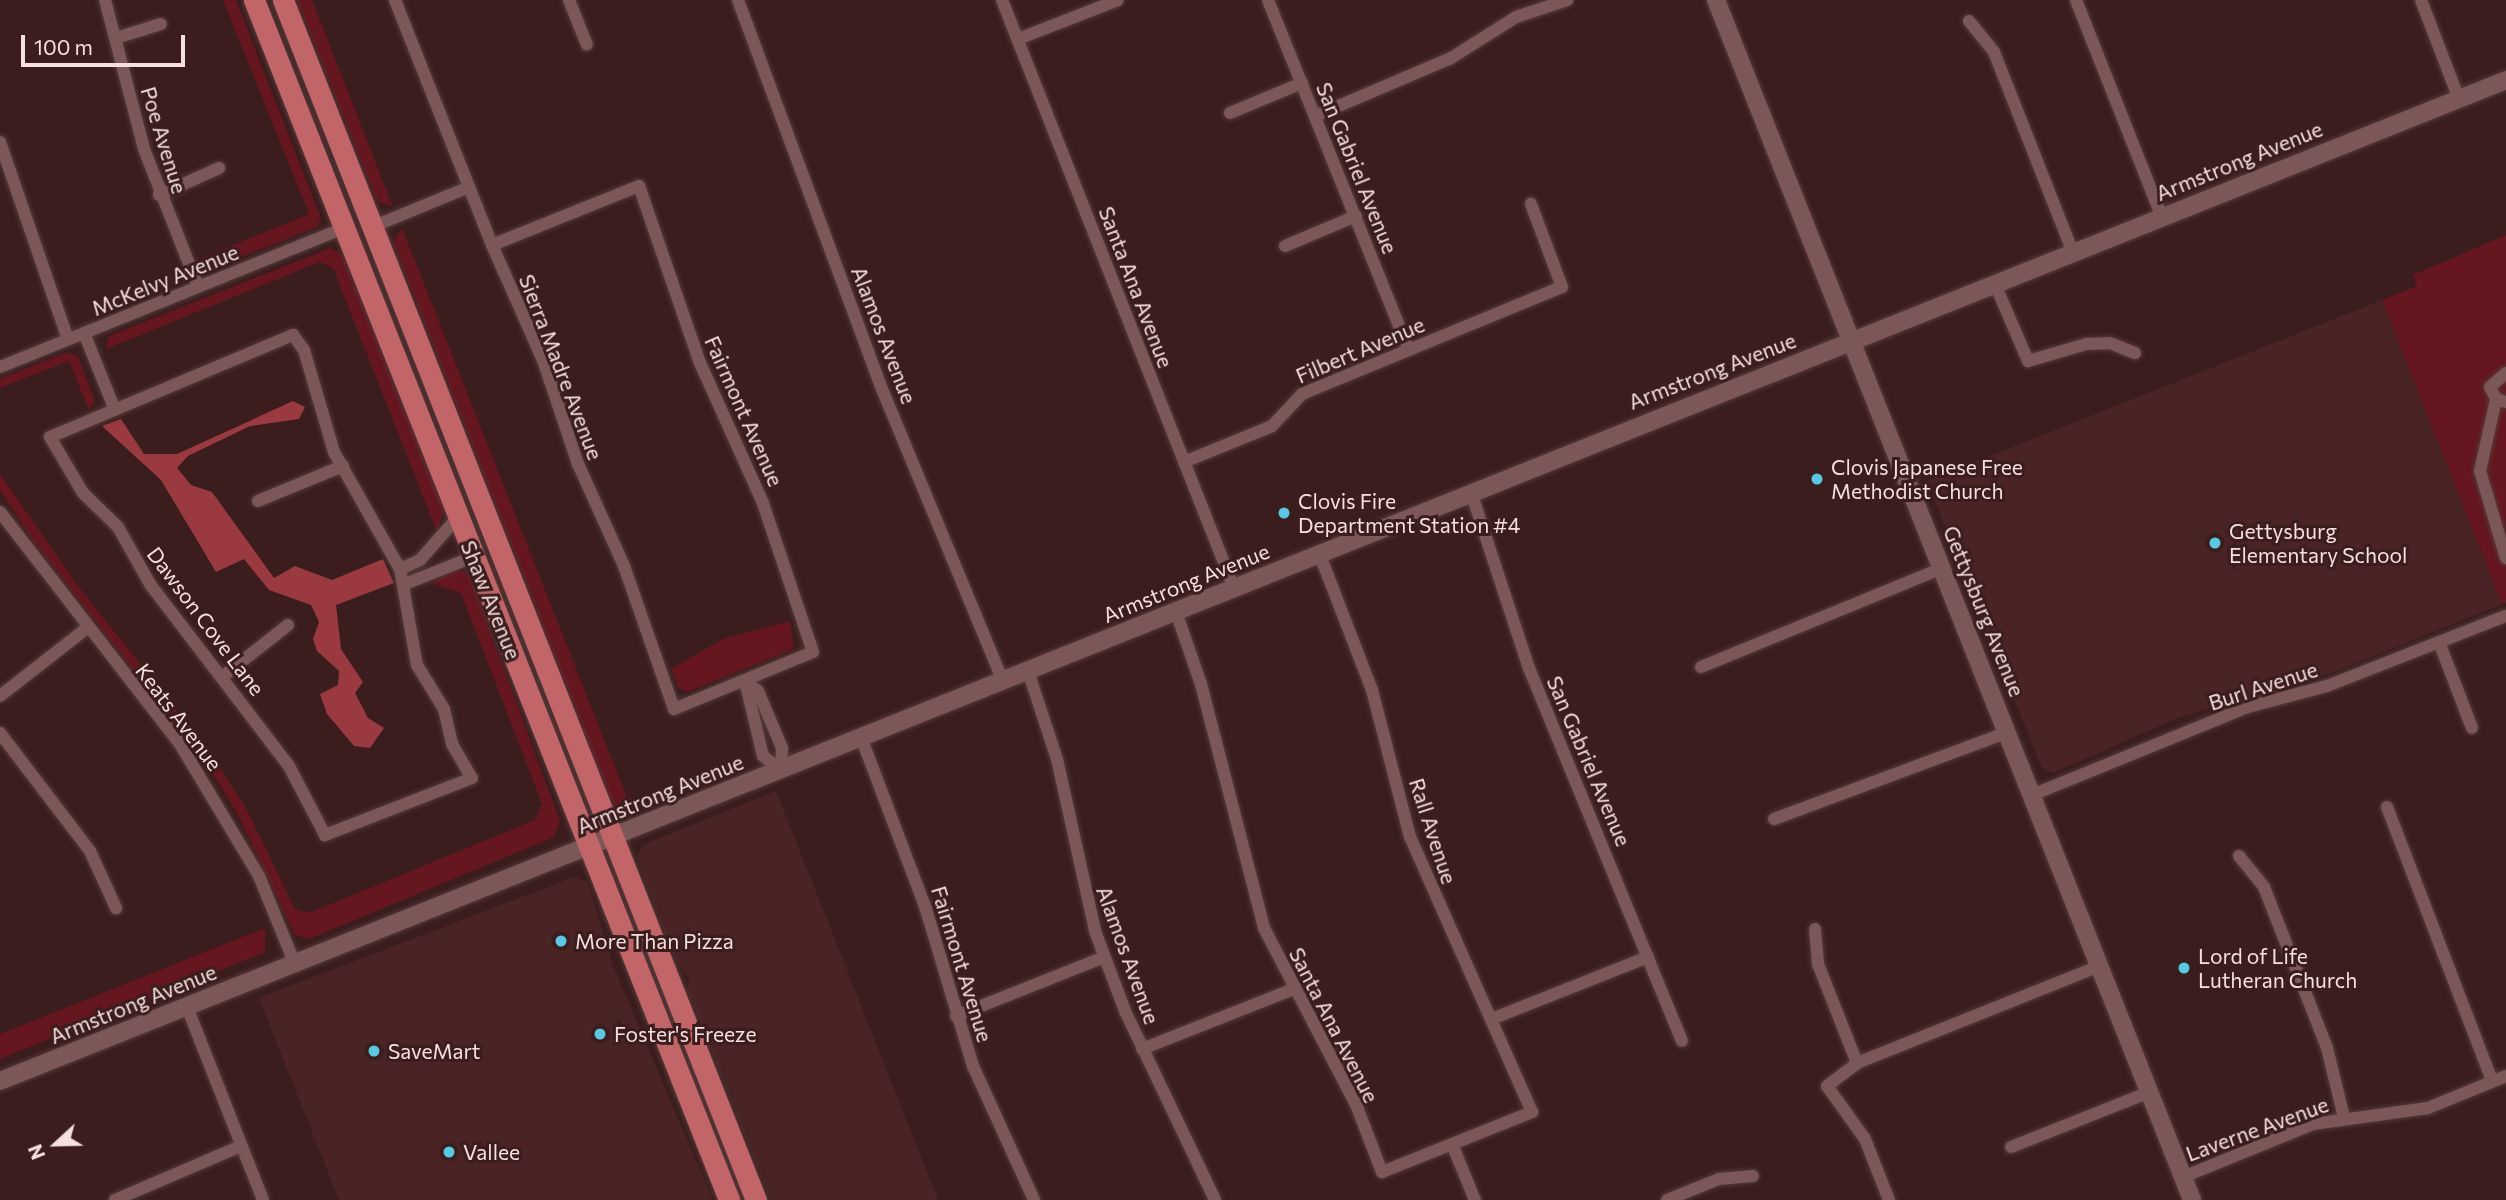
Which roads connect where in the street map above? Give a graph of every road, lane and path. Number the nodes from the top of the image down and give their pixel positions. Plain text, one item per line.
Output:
1 (105, 0) edge
2 (254, 0) edge
3 (283, 0) edge
4 (395, 0) edge
5 (569, 0) edge
6 (737, 0) edge
7 (1002, 0) edge
8 (1118, 0) edge
9 (1268, 0) edge
10 (1567, 0) edge
11 (1716, 0) edge
12 (2076, 0) edge
13 (2421, 0) edge
14 (1969, 21) dead end
15 (161, 24) dead end
16 (116, 38) junction
17 (1018, 39) junction
18 (587, 45) dead end
19 (2506, 80) edge
20 (286, 82) junction
21 (1302, 83) junction
22 (2459, 99) junction
23 (1230, 113) dead end
24 (1315, 116) junction
25 (0, 142) edge
26 (219, 168) dead end
27 (469, 187) junction
28 (159, 195) junction
29 (1531, 204) dead end
30 (1356, 216) junction
31 (2162, 217) junction
32 (372, 227) junction
33 (344, 228) junction
34 (492, 245) junction
35 (1285, 246) dead end
36 (2073, 253) junction
37 (1995, 284) junction
38 (198, 287) junction
39 (84, 333) junction
40 (68, 340) junction
41 (1852, 341) junction
42 (1409, 350) junction
43 (2135, 353) dead end
44 (0, 366) edge
45 (429, 373) junction
46 (2506, 373) edge
47 (2501, 401) edge
48 (115, 410) junction
49 (1184, 462) junction
50 (343, 466) junction
51 (1471, 492) junction
52 (258, 501) dead end
53 (0, 512) edge
54 (458, 517) junction
55 (1319, 552) junction
56 (474, 557) junction
57 (2506, 558) edge
58 (1942, 568) junction
59 (400, 569) junction
60 (405, 584) junction
61 (1234, 588) junction
62 (1176, 612) junction
63 (2506, 615) edge
64 (289, 625) dead end
65 (86, 628) junction
66 (2439, 642) junction
67 (1701, 667) dead end
68 (1028, 671) junction
69 (222, 677) junction
70 (745, 681) junction
71 (1003, 681) junction
72 (0, 696) edge
73 (2472, 728) dead end
74 (2008, 732) junction
75 (0, 733) edge
76 (861, 737) junction
77 (781, 770) junction
78 (2032, 795) junction
79 (2387, 807) dead end
80 (1774, 819) dead end
81 (613, 837) junction
82 (589, 846) junction
83 (2239, 856) dead end
84 (116, 908) dead end
85 (1815, 929) dead end
86 (1104, 957) junction
87 (1648, 957) junction
88 (295, 964) junction
89 (2100, 966) junction
90 (1291, 989) junction
91 (187, 1007) junction
92 (956, 1016) junction
93 (1494, 1018) junction
94 (1682, 1041) dead end
95 (1142, 1049) junction
96 (1857, 1063) junction
97 (2506, 1076) edge
98 (0, 1081) edge
99 (2492, 1081) junction
100 (2150, 1092) junction
101 (2344, 1117) junction
102 (1452, 1144) junction
103 (241, 1146) junction
104 (2011, 1147) dead end
105 (1753, 1176) dead end
106 (2183, 1177) junction
107 (114, 1199) edge
108 (263, 1200) edge
109 (729, 1200) edge
110 (757, 1200) edge
111 (1034, 1200) edge
112 (1215, 1200) edge
113 (1475, 1200) edge
114 (1667, 1200) edge
115 (1889, 1200) edge
116 (2192, 1200) edge

1 - 16 street, Poe Avenue
2 - 20 main road, Shaw Avenue
3 - 32 main road, Shaw Avenue
4 - 27 street, Sierra Madre Avenue
5 - 18 street
6 - 71 street, Alamos Avenue
7 - 17 street, Santa Ana Avenue
8 - 17 street
9 - 21 street, San Gabriel Avenue
10 - 24 street
11 - 41 street, Gettysburg Avenue
12 - 31 street
13 - 22 street
14 - 36 street
15 - 16 street
16 - 28 street, Poe Avenue
17 - 49 street, Santa Ana Avenue
19 - 22 street, Armstrong Avenue
20 - 32 main road
20 - 33 main road, Shaw Avenue
21 - 23 street
21 - 24 street, San Gabriel Avenue
22 - 31 street, Armstrong Avenue
24 - 30 street, San Gabriel Avenue
25 - 40 street
26 - 28 street
27 - 32 street
27 - 34 street, Sierra Madre Avenue
28 - 38 street, Poe Avenue
29 - 42 street, Filbert Avenue
30 - 35 street
30 - 42 street, San Gabriel Avenue
31 - 36 street, Armstrong Avenue
32 - 45 main road, Shaw Avenue
33 - 38 street, McKelvy Avenue
33 - 45 main road
33 - 54 main road, Shaw Avenue
34 - 70 street, Sierra Madre Avenue
34 - 70 street, Fairmont Avenue
36 - 37 street, Armstrong Avenue
37 - 41 street, Armstrong Avenue
37 - 43 street
38 - 39 street, McKelvy Avenue
39 - 40 street, McKelvy Avenue
39 - 48 street
40 - 44 street, McKelvy Avenue
41 - 51 street, Armstrong Avenue
41 - 58 street, Gettysburg Avenue
42 - 49 street, Filbert Avenue
45 - 81 main road, Shaw Avenue
46 - 47 street
47 - 57 street
48 - 50 street
48 - 69 street, Dawson Cove Lane
49 - 61 street, Santa Ana Avenue
50 - 52 street
50 - 59 street
51 - 55 street, Armstrong Avenue
51 - 87 street, San Gabriel Avenue
53 - 65 street, Keats Avenue
54 - 56 main road, Shaw Avenue
54 - 59 street
55 - 61 street, Armstrong Avenue
55 - 93 street, Rall Avenue
56 - 60 street
56 - 82 main road, Shaw Avenue
58 - 67 street
58 - 74 street, Gettysburg Avenue
59 - 60 street
60 - 69 street, Dawson Cove Lane
61 - 62 street, Armstrong Avenue
62 - 68 street, Armstrong Avenue
62 - 90 street, Santa Ana Avenue
63 - 66 street, Burl Avenue
64 - 69 street
65 - 72 street
65 - 88 street, Keats Avenue
66 - 73 street
66 - 78 street, Burl Avenue
68 - 71 street, Armstrong Avenue
68 - 86 street, Alamos Avenue
70 - 77 street
70 - 77 street
71 - 76 street, Armstrong Avenue
74 - 78 street, Gettysburg Avenue
74 - 80 street
75 - 84 street
76 - 77 street, Armstrong Avenue
76 - 92 street, Fairmont Avenue
77 - 81 street, Armstrong Avenue
78 - 89 street, Gettysburg Avenue
79 - 99 street
81 - 82 street, Armstrong Avenue
81 - 110 main road, Shaw Avenue
82 - 88 street, Armstrong Avenue
82 - 109 main road, Shaw Avenue
83 - 101 street
85 - 96 street
86 - 92 street
86 - 95 street, Alamos Avenue
87 - 93 street
87 - 94 street, San Gabriel Avenue
88 - 91 street, Armstrong Avenue
89 - 96 street
89 - 100 street, Gettysburg Avenue
90 - 95 street
90 - 102 street, Santa Ana Avenue
91 - 98 street, Armstrong Avenue
91 - 103 street
92 - 111 street, Fairmont Avenue
93 - 102 street, Rall Avenue
95 - 112 street, Alamos Avenue
96 - 115 street
97 - 99 street, Laverne Avenue
99 - 101 street, Laverne Avenue
100 - 104 street
100 - 106 street, Gettysburg Avenue
101 - 106 street, Laverne Avenue
102 - 113 street
103 - 107 street
103 - 108 street
105 - 114 street
106 - 116 street, Gettysburg Avenue

